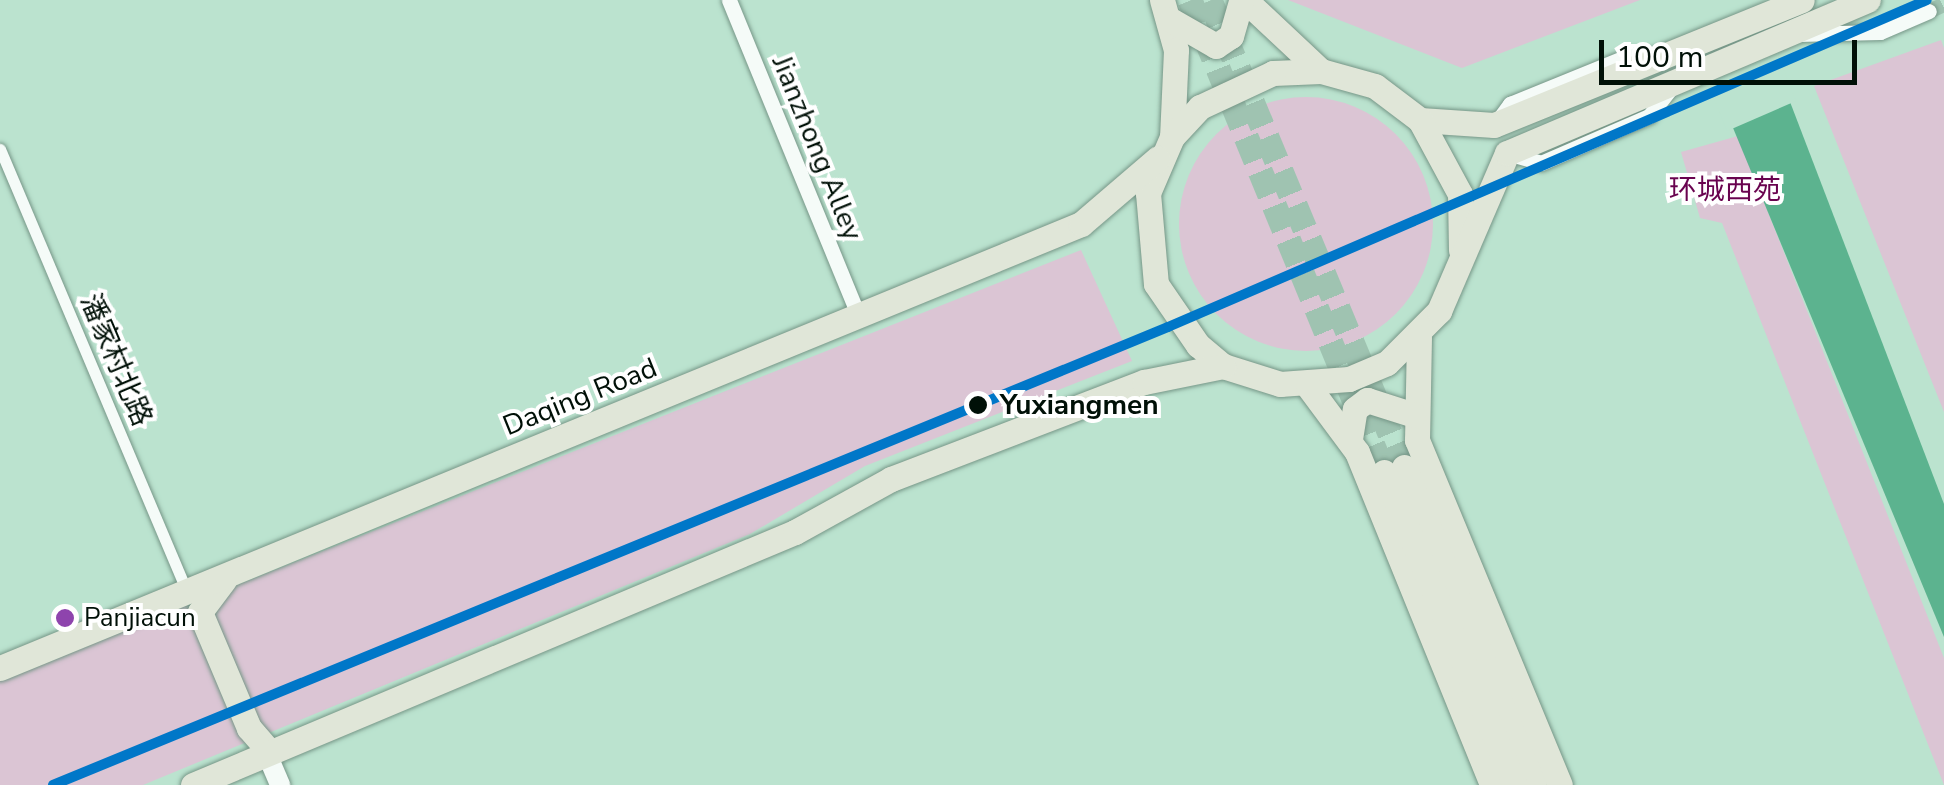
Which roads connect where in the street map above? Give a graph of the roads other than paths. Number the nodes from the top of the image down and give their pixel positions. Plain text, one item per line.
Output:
1 (730, 0) edge
2 (1243, 0) edge
3 (1868, 0) edge
4 (1789, 3) edge
5 (1166, 9) edge
6 (1929, 10) tunnel mouth
7 (1788, 34) junction
8 (1667, 54) junction
9 (1321, 71) junction
10 (1678, 80) junction
11 (1520, 114) junction
12 (1420, 120) junction
13 (1494, 125) junction
14 (1530, 142) junction
15 (1169, 144) junction
16 (0, 149) edge
17 (1506, 154) junction
18 (1462, 250) junction
19 (858, 315) junction
20 (1419, 337) junction
21 (1223, 366) junction
22 (1308, 386) junction
23 (1414, 415) junction
24 (1350, 439) junction
25 (236, 570) junction
26 (187, 591) junction
27 (158, 604) junction
28 (0, 668) edge
29 (269, 753) junction
30 (238, 766) junction
31 (193, 785) edge
32 (280, 785) edge
33 (1492, 785) edge
34 (1514, 785) edge
35 (1534, 785) edge
36 (1560, 785) edge

1 - 19 street, Jianzhong Alley
2 - 5 main road
2 - 9 main road
3 - 7 main road
4 - 8 main road
5 - 15 main road
6 - 7 street
7 - 10 main road
8 - 11 main road
8 - 13 street
9 - 12 main road
9 - 15 main road
10 - 14 main road
10 - 17 street
11 - 13 main road
11 - 14 main road
12 - 13 main road
12 - 18 main road
14 - 17 main road
15 - 19 main road, Daqing Road
15 - 21 main road
16 - 26 street, 潘家村北路
17 - 18 main road
18 - 20 main road
19 - 25 main road, Daqing Road
20 - 22 main road
20 - 23 main road
21 - 22 main road
21 - 29 main road
22 - 24 main road
23 - 24 main road
23 - 36 main road
24 - 33 main road
25 - 26 main road, Daqing Road
25 - 29 main road
26 - 27 main road, Daqing Road
27 - 28 main road, Daqing Road
27 - 30 main road
29 - 30 main road
29 - 32 street
30 - 31 main road
34 - 35 main road

